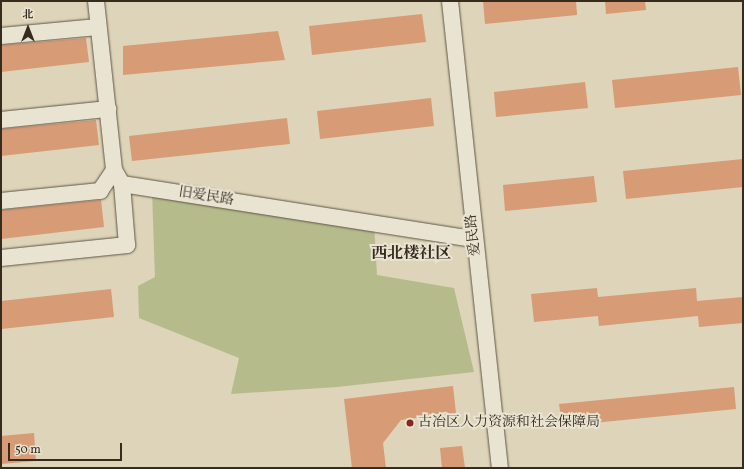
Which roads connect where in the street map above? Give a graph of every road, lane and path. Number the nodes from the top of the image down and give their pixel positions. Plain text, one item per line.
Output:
1 (96, 1) edge
2 (450, 1) edge
3 (98, 27) junction
4 (1, 36) edge
5 (108, 109) junction
6 (1, 120) edge
7 (114, 170) junction
8 (122, 184) junction
9 (1, 201) edge
10 (474, 239) junction
11 (1, 258) edge
12 (500, 468) edge

1 - 3 street
2 - 10 street, 爱民路
3 - 4 street
3 - 5 street
5 - 6 street
5 - 7 street
7 - 8 street
7 - 9 street
8 - 10 street, 旧爱民路
8 - 11 street
10 - 12 street, 爱民路

